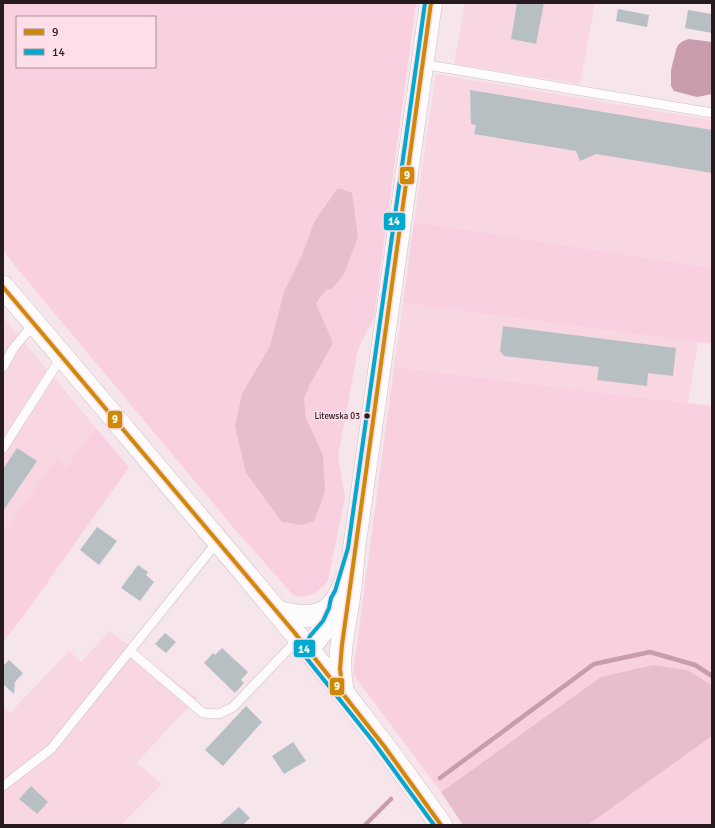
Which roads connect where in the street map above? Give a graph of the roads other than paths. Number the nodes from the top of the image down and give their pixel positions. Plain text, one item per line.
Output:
1 (431, 3) edge
2 (422, 64) junction
3 (712, 113) edge
4 (3, 287) edge
5 (34, 323) junction
6 (62, 356) junction
7 (3, 367) edge
8 (3, 448) edge
9 (218, 541) junction
10 (354, 550) junction
11 (337, 600) junction
12 (278, 612) junction
13 (344, 622) junction
14 (304, 645) junction
15 (130, 651) junction
16 (344, 692) junction
17 (3, 786) edge
18 (441, 825) edge

1 - 2 street
2 - 3 lane
2 - 10 street
4 - 5 street
5 - 6 street
5 - 7 lane
6 - 8 lane
6 - 9 street
9 - 12 street
9 - 15 lane
10 - 11 street
10 - 13 street
11 - 12 street
11 - 14 street
12 - 14 street
13 - 14 street
13 - 16 street
14 - 15 lane
14 - 16 street
15 - 17 lane
16 - 18 street

